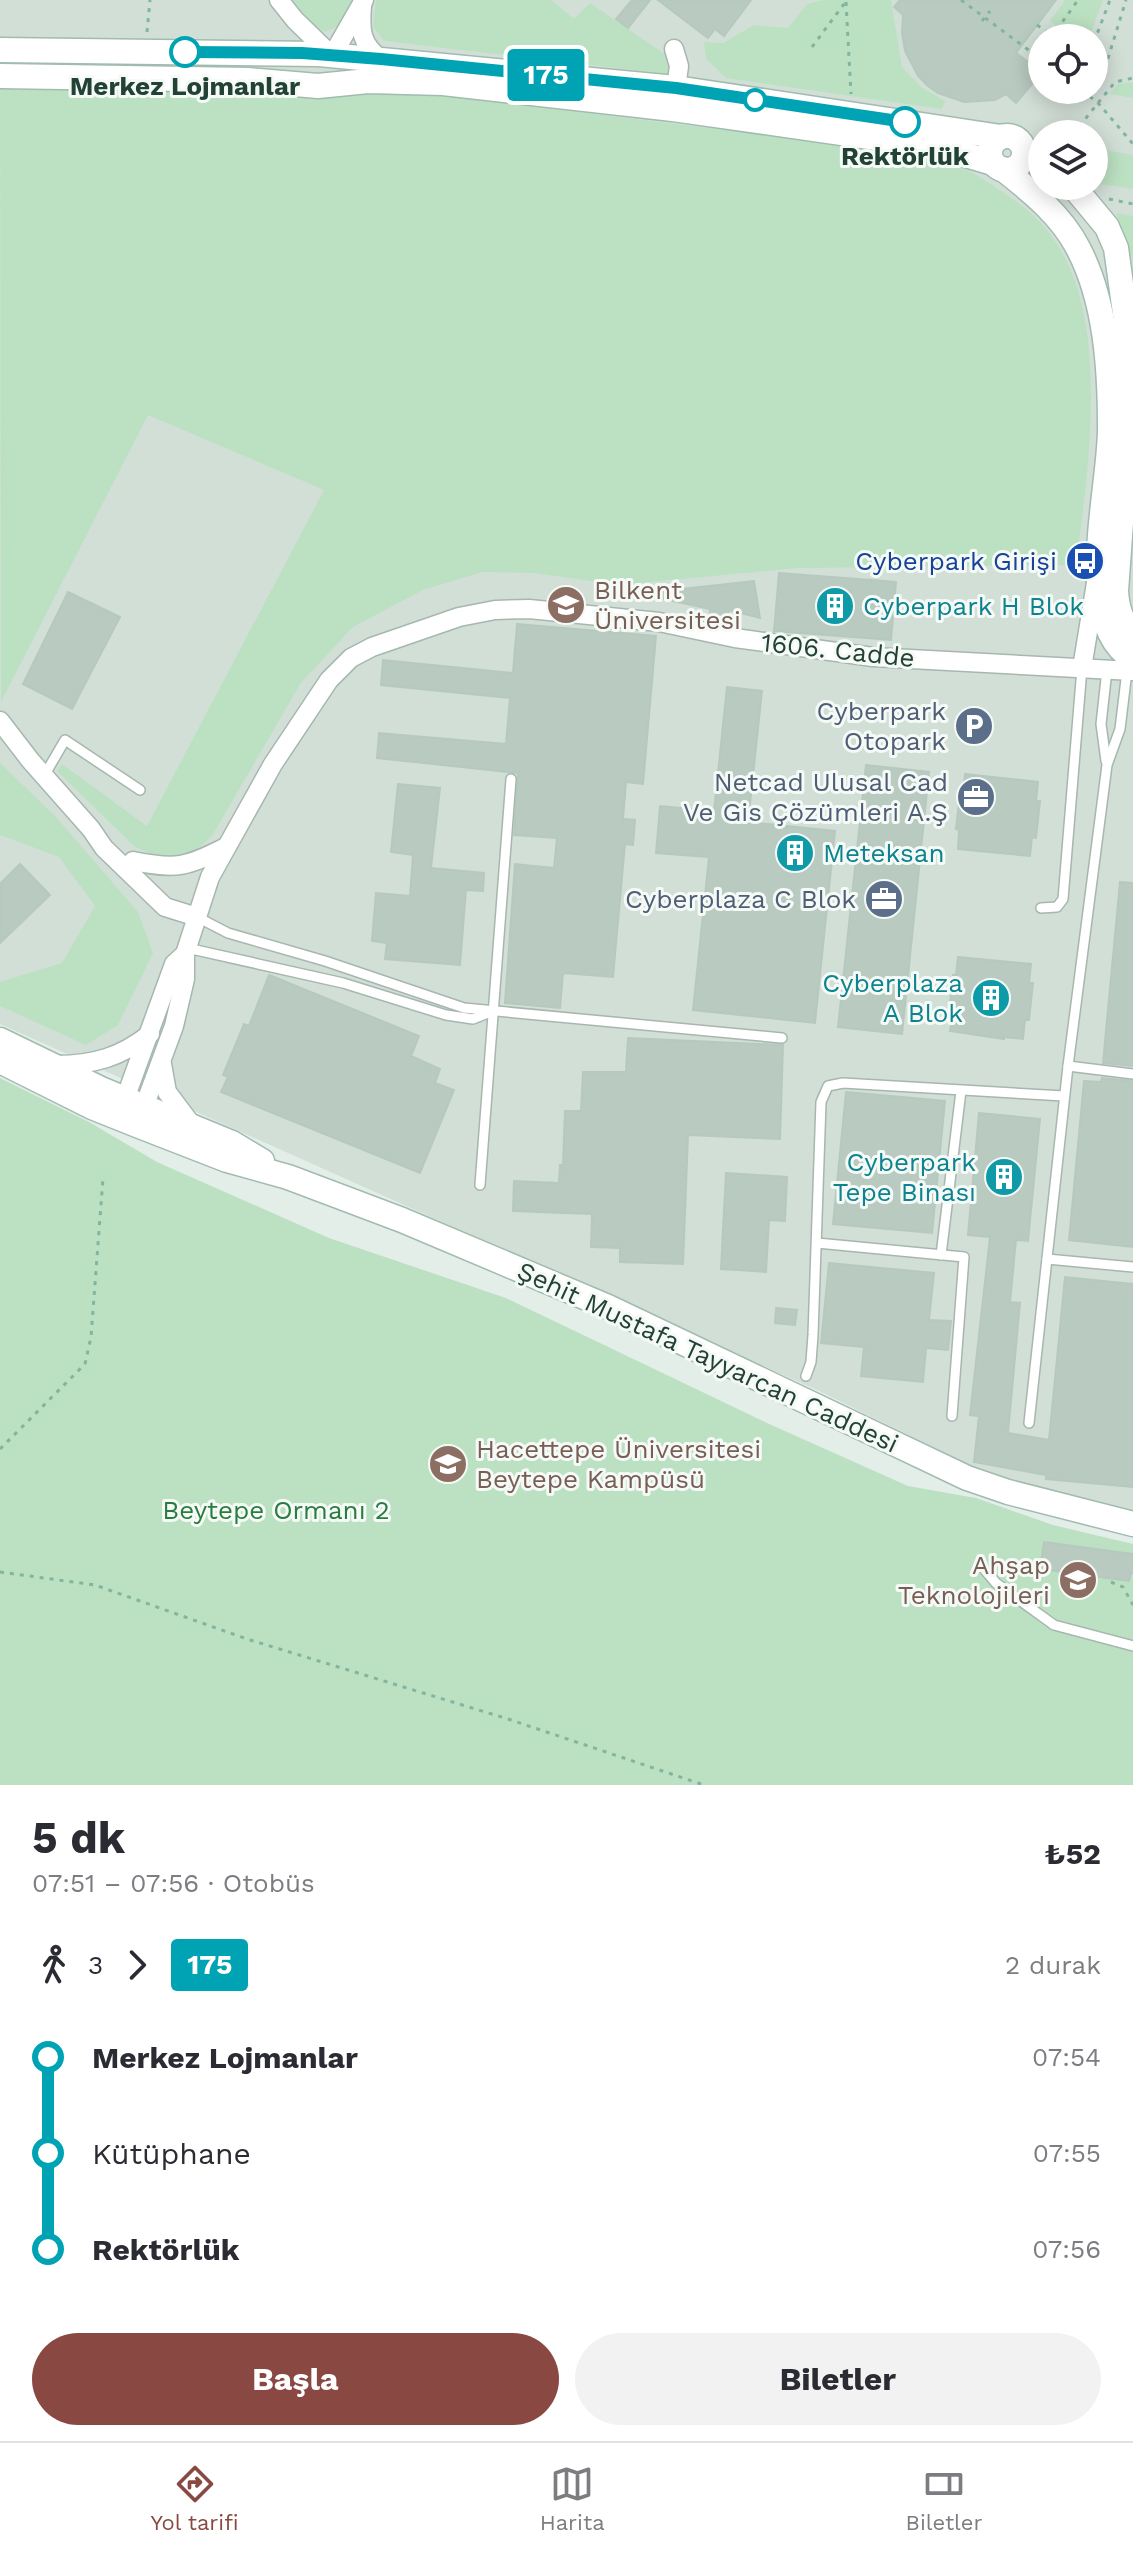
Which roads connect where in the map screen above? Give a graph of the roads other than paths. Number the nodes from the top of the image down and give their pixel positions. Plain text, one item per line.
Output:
1 (279, 0) edge
2 (363, 2) edge
3 (321, 47) junction
4 (674, 49) dead end
5 (0, 50) edge
6 (381, 59) junction
7 (0, 76) edge
8 (324, 85) junction
9 (674, 99) junction
10 (806, 118) junction
11 (1001, 137) junction
12 (1028, 151) edge
13 (1028, 159) edge
14 (998, 166) junction
15 (1085, 200) edge
16 (1099, 573) junction
17 (1133, 634) edge
18 (1131, 667) edge
19 (1082, 668) junction
20 (1107, 670) junction
21 (0, 721) edge
22 (1107, 765) junction
23 (44, 776) junction
24 (511, 779) dead end
25 (140, 790) dead end
26 (91, 829) junction
27 (226, 847) junction
28 (133, 861) junction
29 (1041, 908) dead end
30 (179, 910) junction
31 (197, 917) junction
32 (186, 951) junction
33 (492, 1011) junction
34 (150, 1034) junction
35 (782, 1038) dead end
36 (0, 1040) edge
37 (0, 1061) edge
38 (161, 1061) junction
39 (51, 1065) junction
40 (1068, 1066) junction
41 (1133, 1074) edge
42 (961, 1091) junction
43 (1064, 1096) junction
44 (131, 1112) junction
45 (191, 1124) junction
46 (288, 1177) junction
47 (480, 1185) dead end
48 (817, 1243) junction
49 (941, 1255) junction
50 (1047, 1259) junction
51 (1133, 1267) edge
52 (806, 1376) dead end
53 (952, 1416) dead end
54 (1029, 1423) dead end
55 (1133, 1524) edge
56 (985, 1570) dead end
57 (1133, 1646) edge

1 - 3 street
2 - 3 street
2 - 6 street
3 - 5 street
3 - 6 street
3 - 8 street
4 - 9 street
6 - 9 street
7 - 8 street
8 - 9 street
9 - 10 street
10 - 11 street
10 - 14 street
11 - 12 street
11 - 14 street
13 - 14 street
14 - 16 street
15 - 17 street
16 - 18 street
16 - 19 street
18 - 20 street, 1606. Cadde
18 - 22 lane
19 - 20 street, 1606. Cadde
19 - 27 street, 1606. Cadde
19 - 29 lane
20 - 22 lane
21 - 23 street
22 - 40 lane
23 - 25 lane
23 - 26 street
24 - 33 lane
26 - 28 street
26 - 30 street
27 - 28 street
27 - 31 street, 1606. Cadde
28 - 30 street
30 - 31 street
31 - 32 street, 1606. Cadde
31 - 33 lane
32 - 33 lane
32 - 34 street
32 - 38 street
33 - 35 lane
33 - 47 lane
34 - 39 street
34 - 44 street
36 - 39 street, Şehit Mustafa Tayyarcan Caddesi
37 - 44 street, Şehit Mustafa Tayyarcan Caddesi
38 - 44 street
38 - 45 street
39 - 44 street, Şehit Mustafa Tayyarcan Caddesi
40 - 41 lane
40 - 43 lane
42 - 43 lane
42 - 48 lane
42 - 49 lane
43 - 50 lane
44 - 45 street, Şehit Mustafa Tayyarcan Caddesi
44 - 46 street, Şehit Mustafa Tayyarcan Caddesi
45 - 46 street, Şehit Mustafa Tayyarcan Caddesi
46 - 55 street, Şehit Mustafa Tayyarcan Caddesi
48 - 49 lane
48 - 52 lane
49 - 53 lane
50 - 51 lane
50 - 54 lane
56 - 57 lane

